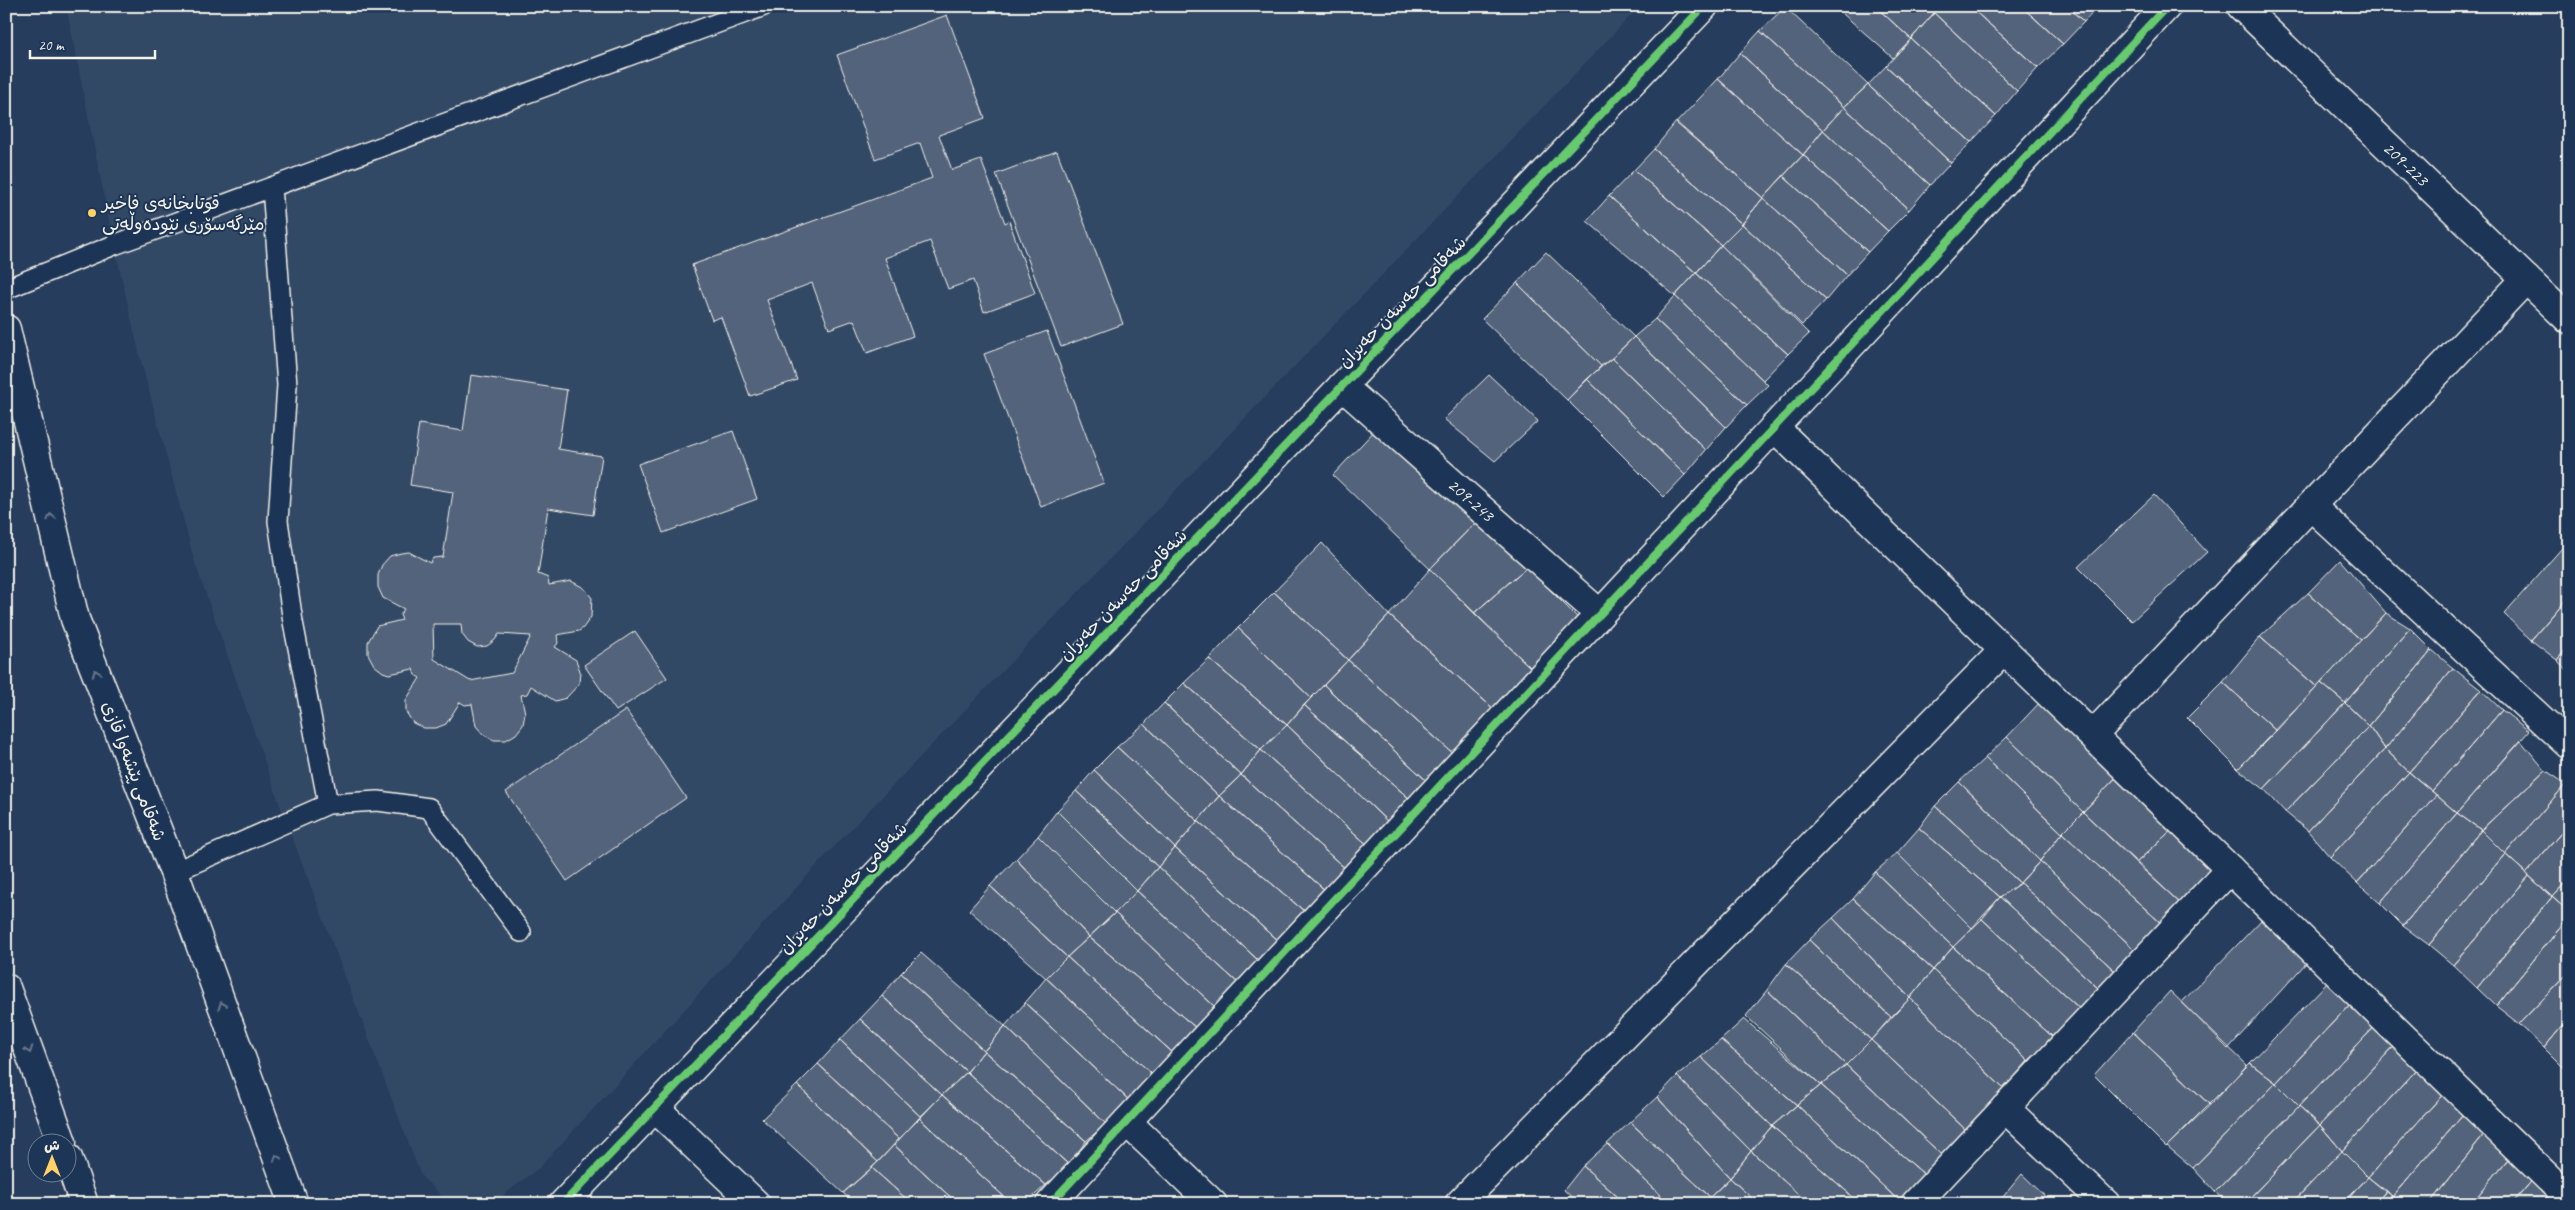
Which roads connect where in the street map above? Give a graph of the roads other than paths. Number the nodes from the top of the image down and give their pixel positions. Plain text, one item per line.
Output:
1 (764, 6) edge
2 (2167, 6) edge
3 (2241, 6) edge
4 (1696, 9) edge
5 (272, 187) junction
6 (2526, 279) junction
7 (6, 289) edge
8 (2569, 320) edge
9 (6, 329) edge
10 (1342, 386) junction
11 (1774, 427) junction
12 (2311, 506) junction
13 (1600, 614) junction
14 (2004, 650) junction
15 (2092, 735) junction
16 (2569, 745) edge
17 (328, 804) junction
18 (2230, 870) junction
19 (174, 872) junction
20 (521, 932) dead end
21 (6, 988) edge
22 (655, 1108) junction
23 (2005, 1108) junction
24 (1127, 1122) junction
25 (58, 1132) edge
26 (76, 1182) edge
27 (2569, 1198) edge
28 (84, 1204) edge
29 (294, 1204) edge
30 (563, 1204) edge
31 (756, 1204) edge
32 (1050, 1204) edge
33 (1213, 1204) edge
34 (1460, 1204) edge
35 (1915, 1204) edge
36 (2106, 1204) edge

1 - 5 lane
2 - 11 main road
3 - 6 main road, 209-223
4 - 10 main road, شەقامی حەسەن حەیران
5 - 7 lane
5 - 17 lane
6 - 8 main road, 209-223
6 - 12 main road
19 -> 9 main road, شەقامی پێشەوا قازی
10 - 13 main road, 209-243
10 - 22 main road, شەقامی حەسەن حەیران
11 - 13 main road
11 - 14 main road
12 - 15 main road
12 - 16 main road
13 - 24 main road
14 - 15 main road
14 - 34 main road
15 - 18 main road
17 - 19 lane
17 - 20 lane
18 - 23 main road
18 - 27 main road
29 -> 19 main road, شەقامی پێشەوا قازی
21 -> 25 main road
22 - 30 main road, شەقامی حەسەن حەیران
22 - 31 main road
23 - 35 main road
23 - 36 main road
24 - 32 main road
24 - 33 main road
26 - 28 main road

